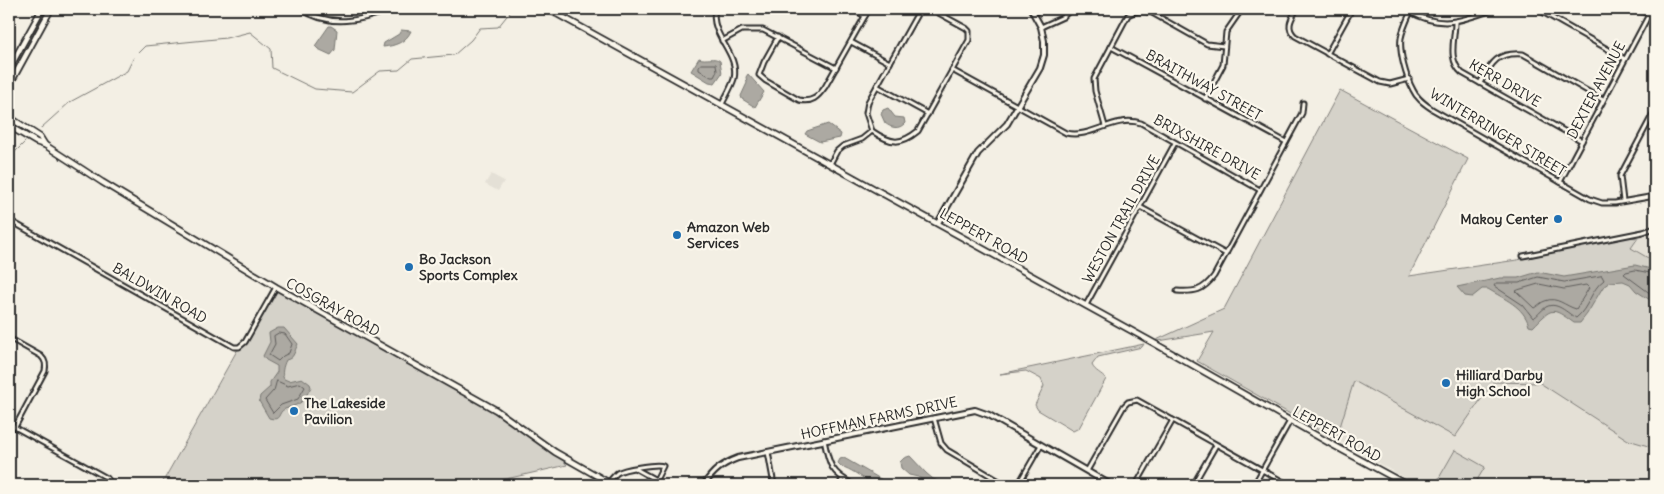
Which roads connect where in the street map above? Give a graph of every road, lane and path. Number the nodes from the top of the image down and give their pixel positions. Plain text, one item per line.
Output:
1 (42, 9) edge
2 (51, 9) edge
3 (301, 9) edge
4 (392, 9) edge
5 (548, 9) edge
6 (716, 9) edge
7 (852, 9) edge
8 (869, 9) edge
9 (920, 9) edge
10 (931, 9) edge
11 (1031, 9) edge
12 (1071, 9) edge
13 (1241, 9) edge
14 (1297, 9) edge
15 (1352, 9) edge
16 (1495, 9) edge
17 (1536, 9) edge
18 (1633, 9) edge
19 (1652, 9) edge
20 (1411, 11) edge
21 (1649, 14) junction
22 (865, 16) junction
23 (1455, 22) junction
24 (1041, 27) junction
25 (778, 37) junction
26 (722, 41) junction
27 (850, 42) junction
28 (1224, 46) junction
29 (1111, 47) junction
30 (1327, 54) junction
31 (1625, 59) junction
32 (890, 63) junction
33 (836, 68) junction
34 (9, 69) edge
35 (952, 70) junction
36 (1409, 79) junction
37 (1480, 83) junction
38 (9, 86) edge
39 (877, 86) junction
40 (1205, 99) junction
41 (1604, 100) junction
42 (1303, 103) dead end
43 (722, 104) junction
44 (1018, 107) junction
45 (1655, 110) edge
46 (928, 114) junction
47 (9, 117) edge
48 (9, 126) edge
49 (1105, 126) junction
50 (872, 131) junction
51 (1582, 141) junction
52 (1286, 142) junction
53 (1175, 143) junction
54 (45, 144) junction
55 (830, 164) junction
56 (1560, 182) junction
57 (1260, 190) junction
58 (1655, 196) edge
59 (1622, 201) junction
60 (1140, 207) junction
61 (9, 220) edge
62 (938, 223) junction
63 (1655, 228) edge
64 (1226, 254) junction
65 (1523, 256) dead end
66 (276, 288) junction
67 (1177, 291) dead end
68 (1086, 305) junction
69 (9, 338) edge
70 (934, 418) junction
71 (1173, 420) junction
72 (1290, 421) junction
73 (9, 424) edge
74 (15, 427) junction
75 (824, 440) junction
76 (1041, 445) junction
77 (1216, 445) junction
78 (768, 452) junction
79 (636, 468) junction
80 (1262, 470) junction
81 (1087, 471) junction
82 (842, 480) junction
83 (611, 484) edge
84 (112, 485) edge
85 (704, 485) edge
86 (774, 485) edge
87 (839, 485) edge
88 (854, 485) edge
89 (1006, 485) edge
90 (1018, 485) edge
91 (1112, 485) edge
92 (1136, 485) edge
93 (1193, 485) edge
94 (1254, 485) edge
95 (1289, 485) edge
96 (1407, 485) edge

1 - 34 main road
2 - 38 main road
3 - 4 street
5 - 43 main road, LEPPERT ROAD
6 - 26 street
7 - 22 street
8 - 22 street
9 - 32 street
10 - 35 street
11 - 24 street
12 - 24 street
13 - 28 street
14 - 30 street
15 - 30 street
16 - 23 street
17 - 31 street
18 - 21 street
19 - 21 street, DEXTER AVENUE
20 - 23 street
20 - 36 street, WINTERRINGER STREET
21 - 31 street, DEXTER AVENUE
22 - 27 street
23 - 37 street, KERR DRIVE
24 - 44 street
25 - 26 street
25 - 33 street
25 - 33 street
26 - 43 street
27 - 32 street
27 - 33 street
28 - 29 street
28 - 40 street
29 - 40 street, BRAITHWAY STREET
29 - 49 street
30 - 36 street
31 - 41 street, DEXTER AVENUE
32 - 39 street
35 - 44 street, BRIXSHIRE DRIVE
35 - 46 street
36 - 56 street, WINTERRINGER STREET
37 - 41 street
37 - 51 street, KERR DRIVE
39 - 46 street
39 - 50 street
40 - 52 street, BRAITHWAY STREET
41 - 51 street, DEXTER AVENUE
42 - 52 street
43 - 55 main road, LEPPERT ROAD
44 - 49 street, BRIXSHIRE DRIVE
44 - 62 street
45 - 59 street
46 - 50 street
47 - 54 main road, COSGRAY ROAD
48 - 54 main road, COSGRAY ROAD
49 - 53 street, BRIXSHIRE DRIVE
50 - 55 street
51 - 56 street, DEXTER AVENUE
52 - 57 street
53 - 57 street, BRIXSHIRE DRIVE
53 - 60 street, WESTON TRAIL DRIVE
54 - 66 main road, COSGRAY ROAD
55 - 62 main road, LEPPERT ROAD
56 - 59 street, WINTERRINGER STREET
57 - 64 street
58 - 59 street, WINTERRINGER STREET
60 - 64 street
60 - 68 street, WESTON TRAIL DRIVE
61 - 66 street, BALDWIN ROAD
62 - 68 main road, LEPPERT ROAD
63 - 65 street
64 - 67 street
66 - 83 main road, COSGRAY ROAD
68 - 72 main road, LEPPERT ROAD
69 - 74 street
70 - 75 street, HOFFMAN FARMS DRIVE
70 - 76 street, HOFFMAN FARMS DRIVE
70 - 89 street
71 - 77 street
71 - 81 street
71 - 92 street
72 - 80 street
72 - 96 main road, LEPPERT ROAD
73 - 74 street
74 - 84 street
75 - 78 street, HOFFMAN FARMS DRIVE
75 - 82 street
76 - 81 street, HOFFMAN FARMS DRIVE
76 - 90 street
77 - 80 street
77 - 93 street
78 - 85 street, HOFFMAN FARMS DRIVE
78 - 86 street
79 - 79 street
79 - 83 street
80 - 94 street
80 - 95 street
81 - 91 street, HOFFMAN FARMS DRIVE
82 - 87 street
82 - 88 street

